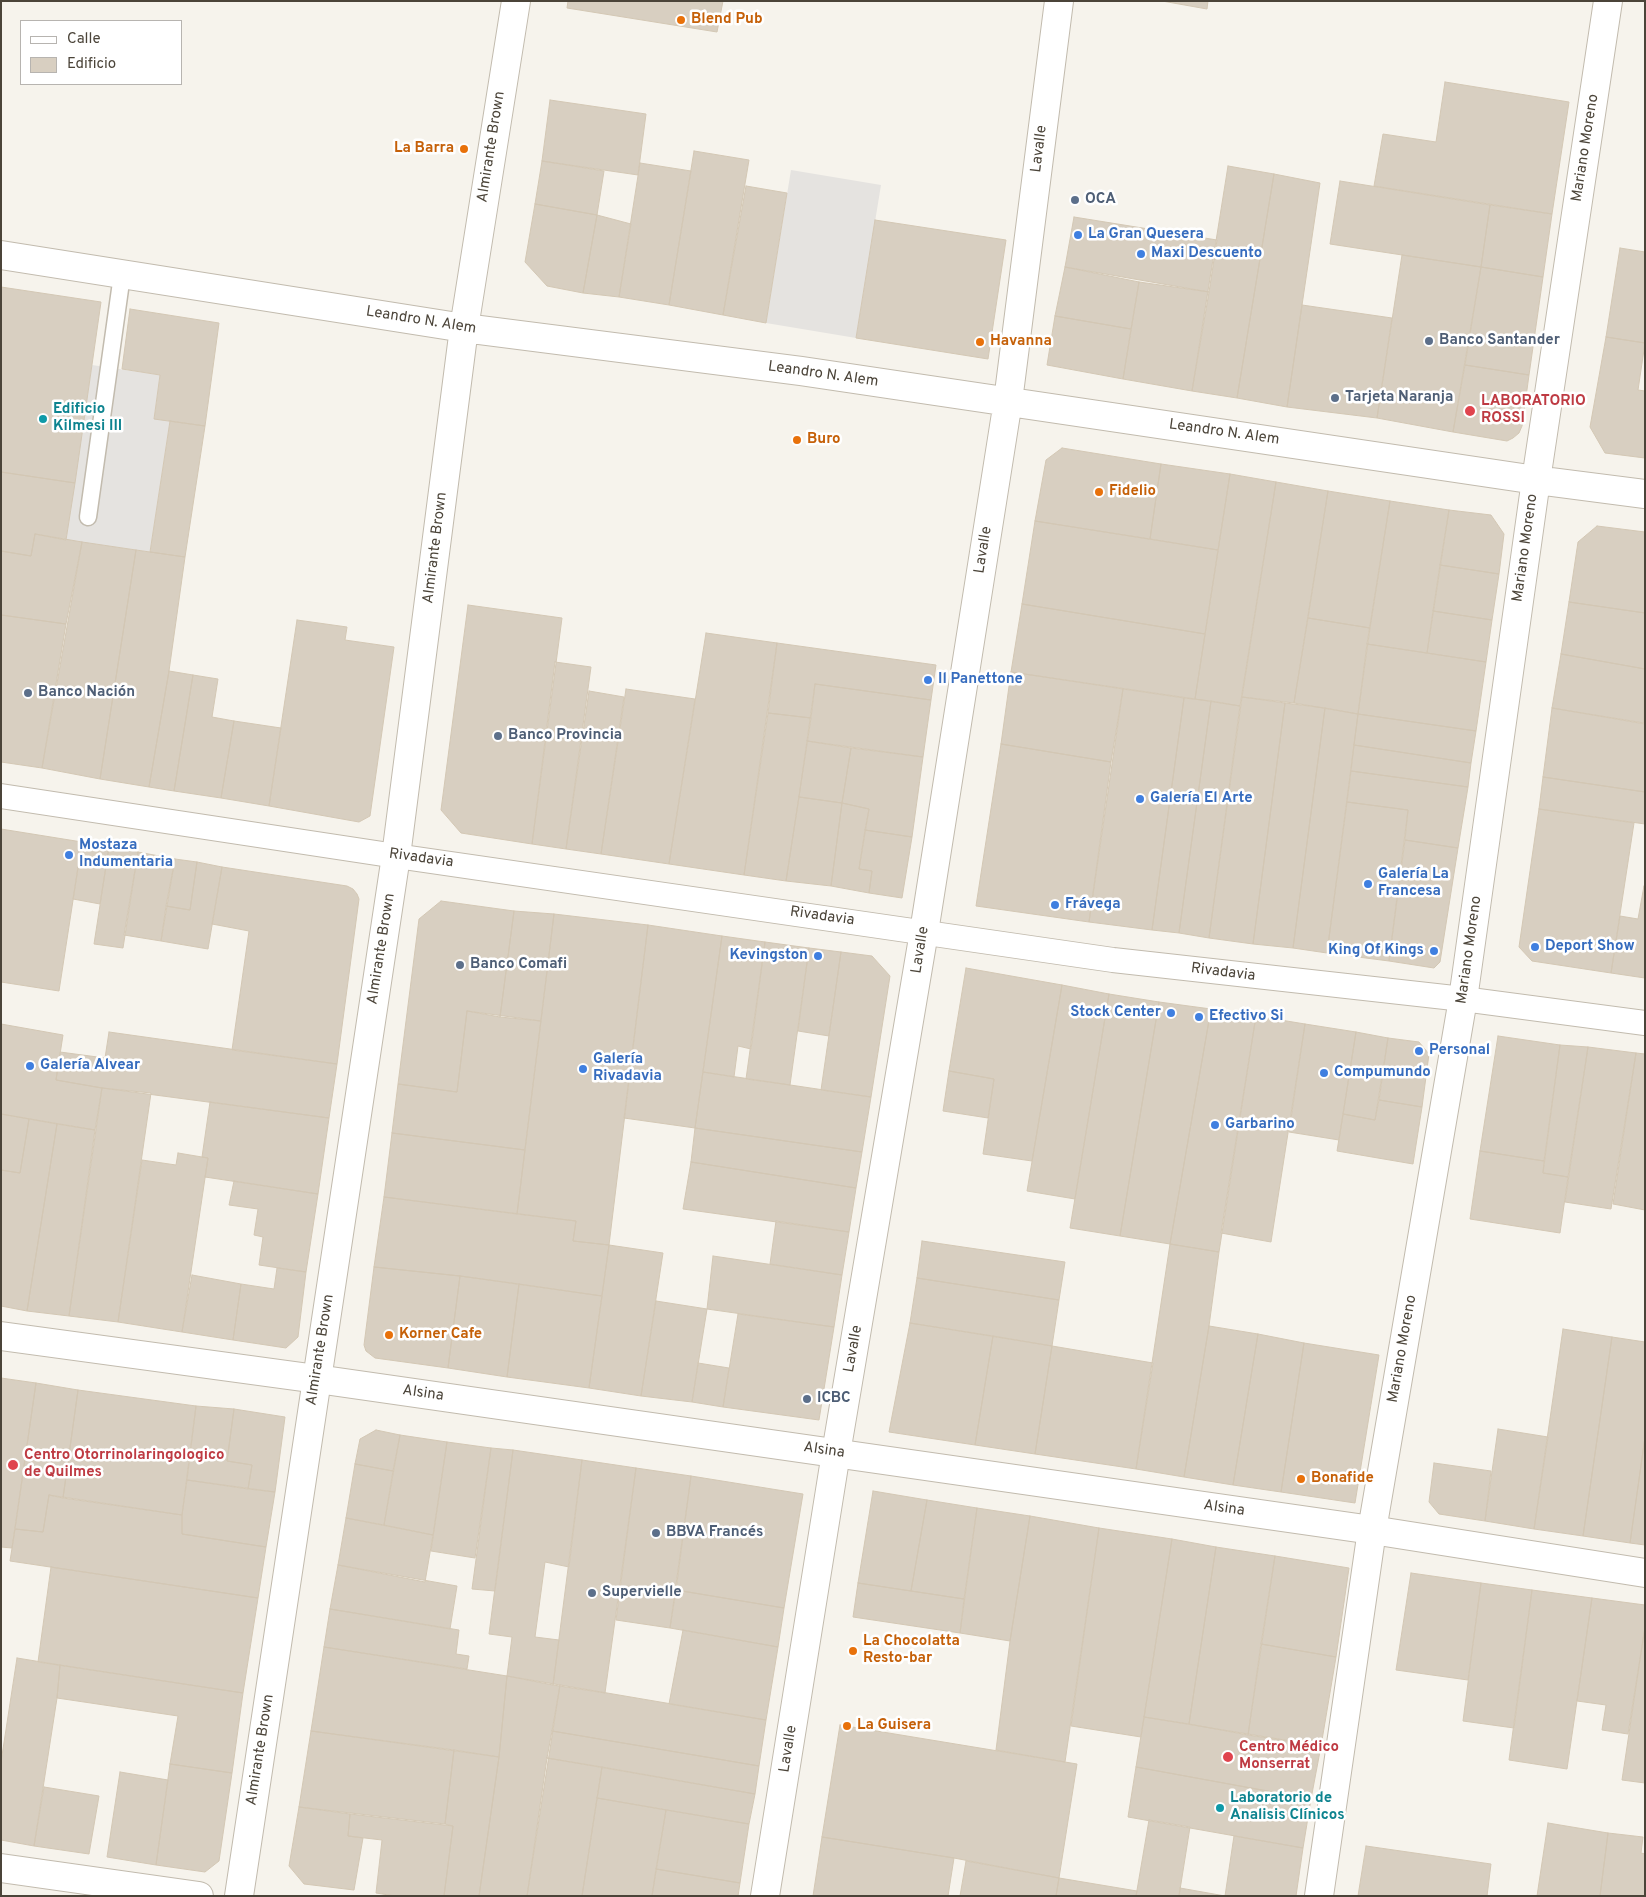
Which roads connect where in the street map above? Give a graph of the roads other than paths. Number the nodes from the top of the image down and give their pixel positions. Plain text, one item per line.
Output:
1 (516, 1) edge
2 (1059, 1) edge
3 (1608, 1) edge
4 (1, 254) edge
5 (122, 274) junction
6 (464, 328) junction
7 (1008, 401) junction
8 (1536, 480) junction
9 (1645, 494) edge
10 (88, 516) dead end
11 (1, 796) edge
12 (396, 856) junction
13 (924, 932) junction
14 (1463, 1000) junction
15 (1645, 1023) edge
16 (1, 1336) edge
17 (317, 1379) junction
18 (836, 1453) junction
19 (1372, 1530) junction
20 (1645, 1573) edge
21 (1, 1868) edge
22 (200, 1896) edge
23 (239, 1896) edge
24 (766, 1896) edge
25 (1319, 1896) edge

1 - 6 street, Almirante Brown
2 - 7 street, Lavalle
3 - 8 street, Mariano Moreno
4 - 5 street, Leandro N. Alem
5 - 6 street, Leandro N. Alem
5 - 10 lane
6 - 7 street, Leandro N. Alem
6 - 12 street, Almirante Brown
7 - 8 street, Leandro N. Alem
7 - 13 street, Lavalle
8 - 9 street, Leandro N. Alem
8 - 14 street, Mariano Moreno
11 - 12 street, Rivadavia
12 - 13 street, Rivadavia
12 - 17 street, Almirante Brown
13 - 14 street, Rivadavia
13 - 18 street, Lavalle
14 - 15 street, Rivadavia
14 - 19 street, Mariano Moreno
16 - 17 street, Alsina
17 - 18 street, Alsina
17 - 23 street, Almirante Brown
18 - 19 street, Alsina
18 - 24 street, Lavalle
19 - 20 street, Alsina
19 - 25 street, Mariano Moreno
21 - 22 street

